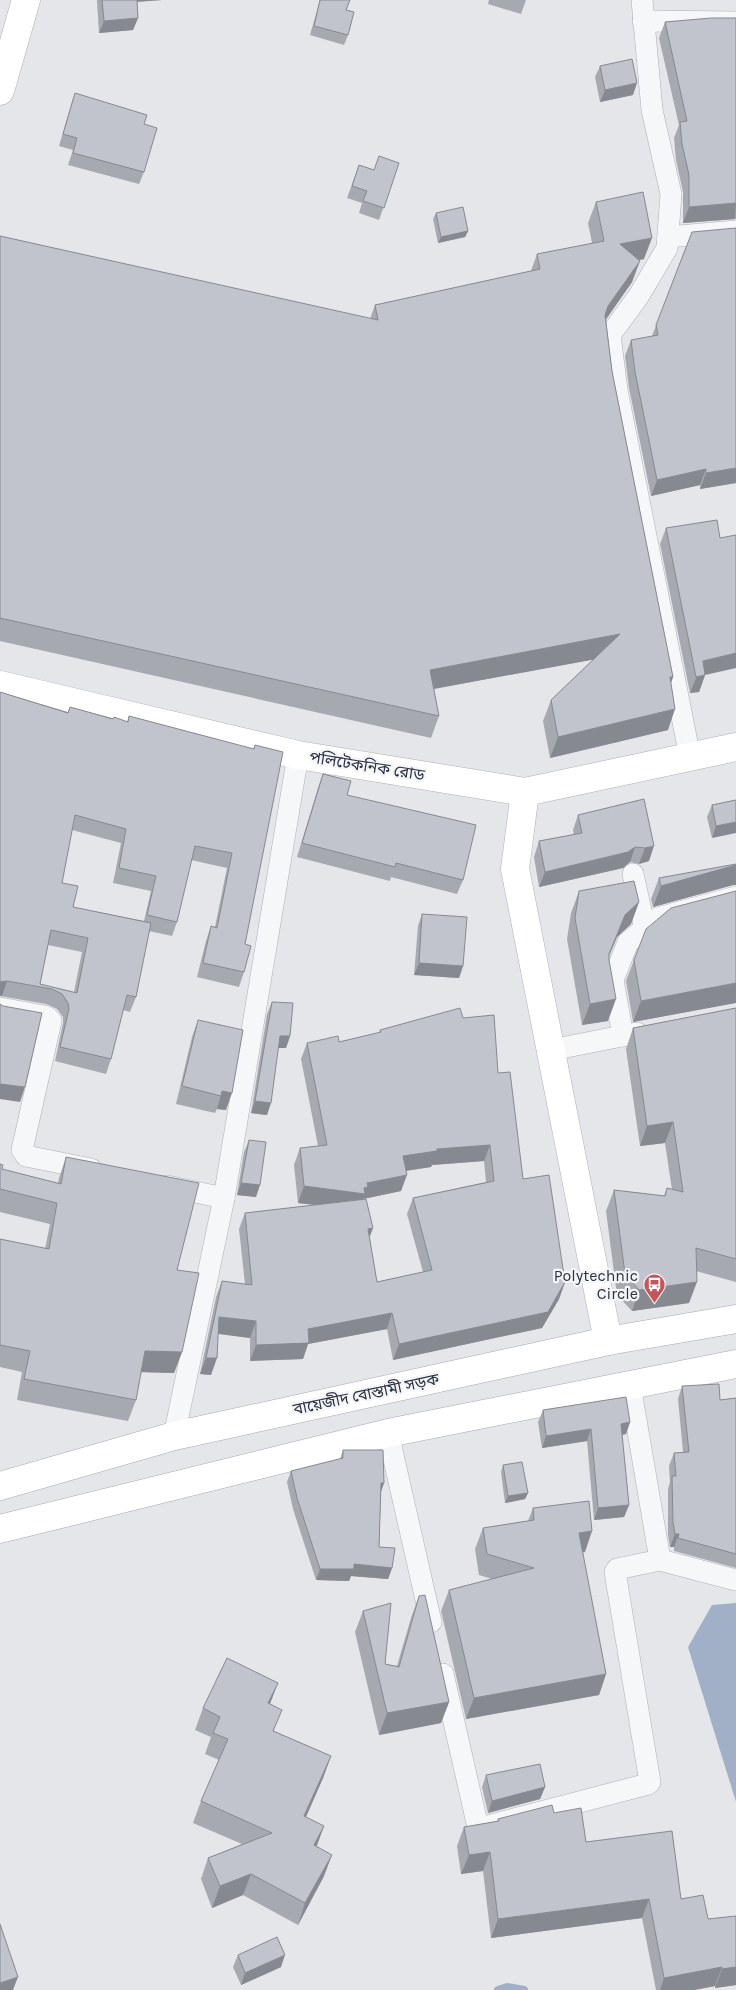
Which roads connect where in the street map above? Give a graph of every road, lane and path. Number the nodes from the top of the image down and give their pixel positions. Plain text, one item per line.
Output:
1 (26, 0) edge
2 (642, 10) edge
3 (736, 22) edge
4 (0, 91) edge
5 (736, 231) edge
6 (668, 237) junction
7 (0, 685) edge
8 (736, 747) edge
9 (298, 755) junction
10 (690, 756) junction
11 (526, 792) junction
12 (633, 874) dead end
13 (736, 897) edge
14 (645, 928) junction
15 (0, 1008) edge
16 (661, 1029) edge
17 (623, 1036) junction
18 (551, 1050) junction
19 (111, 1174) edge
20 (149, 1182) edge
21 (224, 1198) junction
22 (736, 1319) edge
23 (608, 1341) junction
24 (736, 1364) edge
25 (630, 1385) junction
26 (388, 1432) junction
27 (174, 1436) junction
28 (0, 1486) edge
29 (0, 1529) edge
30 (660, 1560) junction
31 (736, 1580) edge

1 - 4 main road
2 - 3 street
2 - 6 street
5 - 6 street
6 - 10 street
7 - 9 main road, পলিটেকনিক রোড
8 - 10 main road, পলিটেকনিক রোড
9 - 11 main road, পলিটেকনিক রোড
9 - 21 street
10 - 11 main road, পলিটেকনিক রোড
11 - 18 main road
12 - 14 street
13 - 14 street
14 - 17 street
15 - 19 street
16 - 17 street
17 - 18 street
18 - 23 main road
20 - 21 street
21 - 27 street
22 - 23 main road, বায়েজীদ বোস্তামী সড়ক
23 - 27 main road, বায়েজীদ বোস্তামী সড়ক
24 - 25 main road
25 - 26 main road
25 - 30 street
26 - 29 main road
26 - 30 street
27 - 28 main road, বায়েজীদ বোস্তামী সড়ক
30 - 31 street

